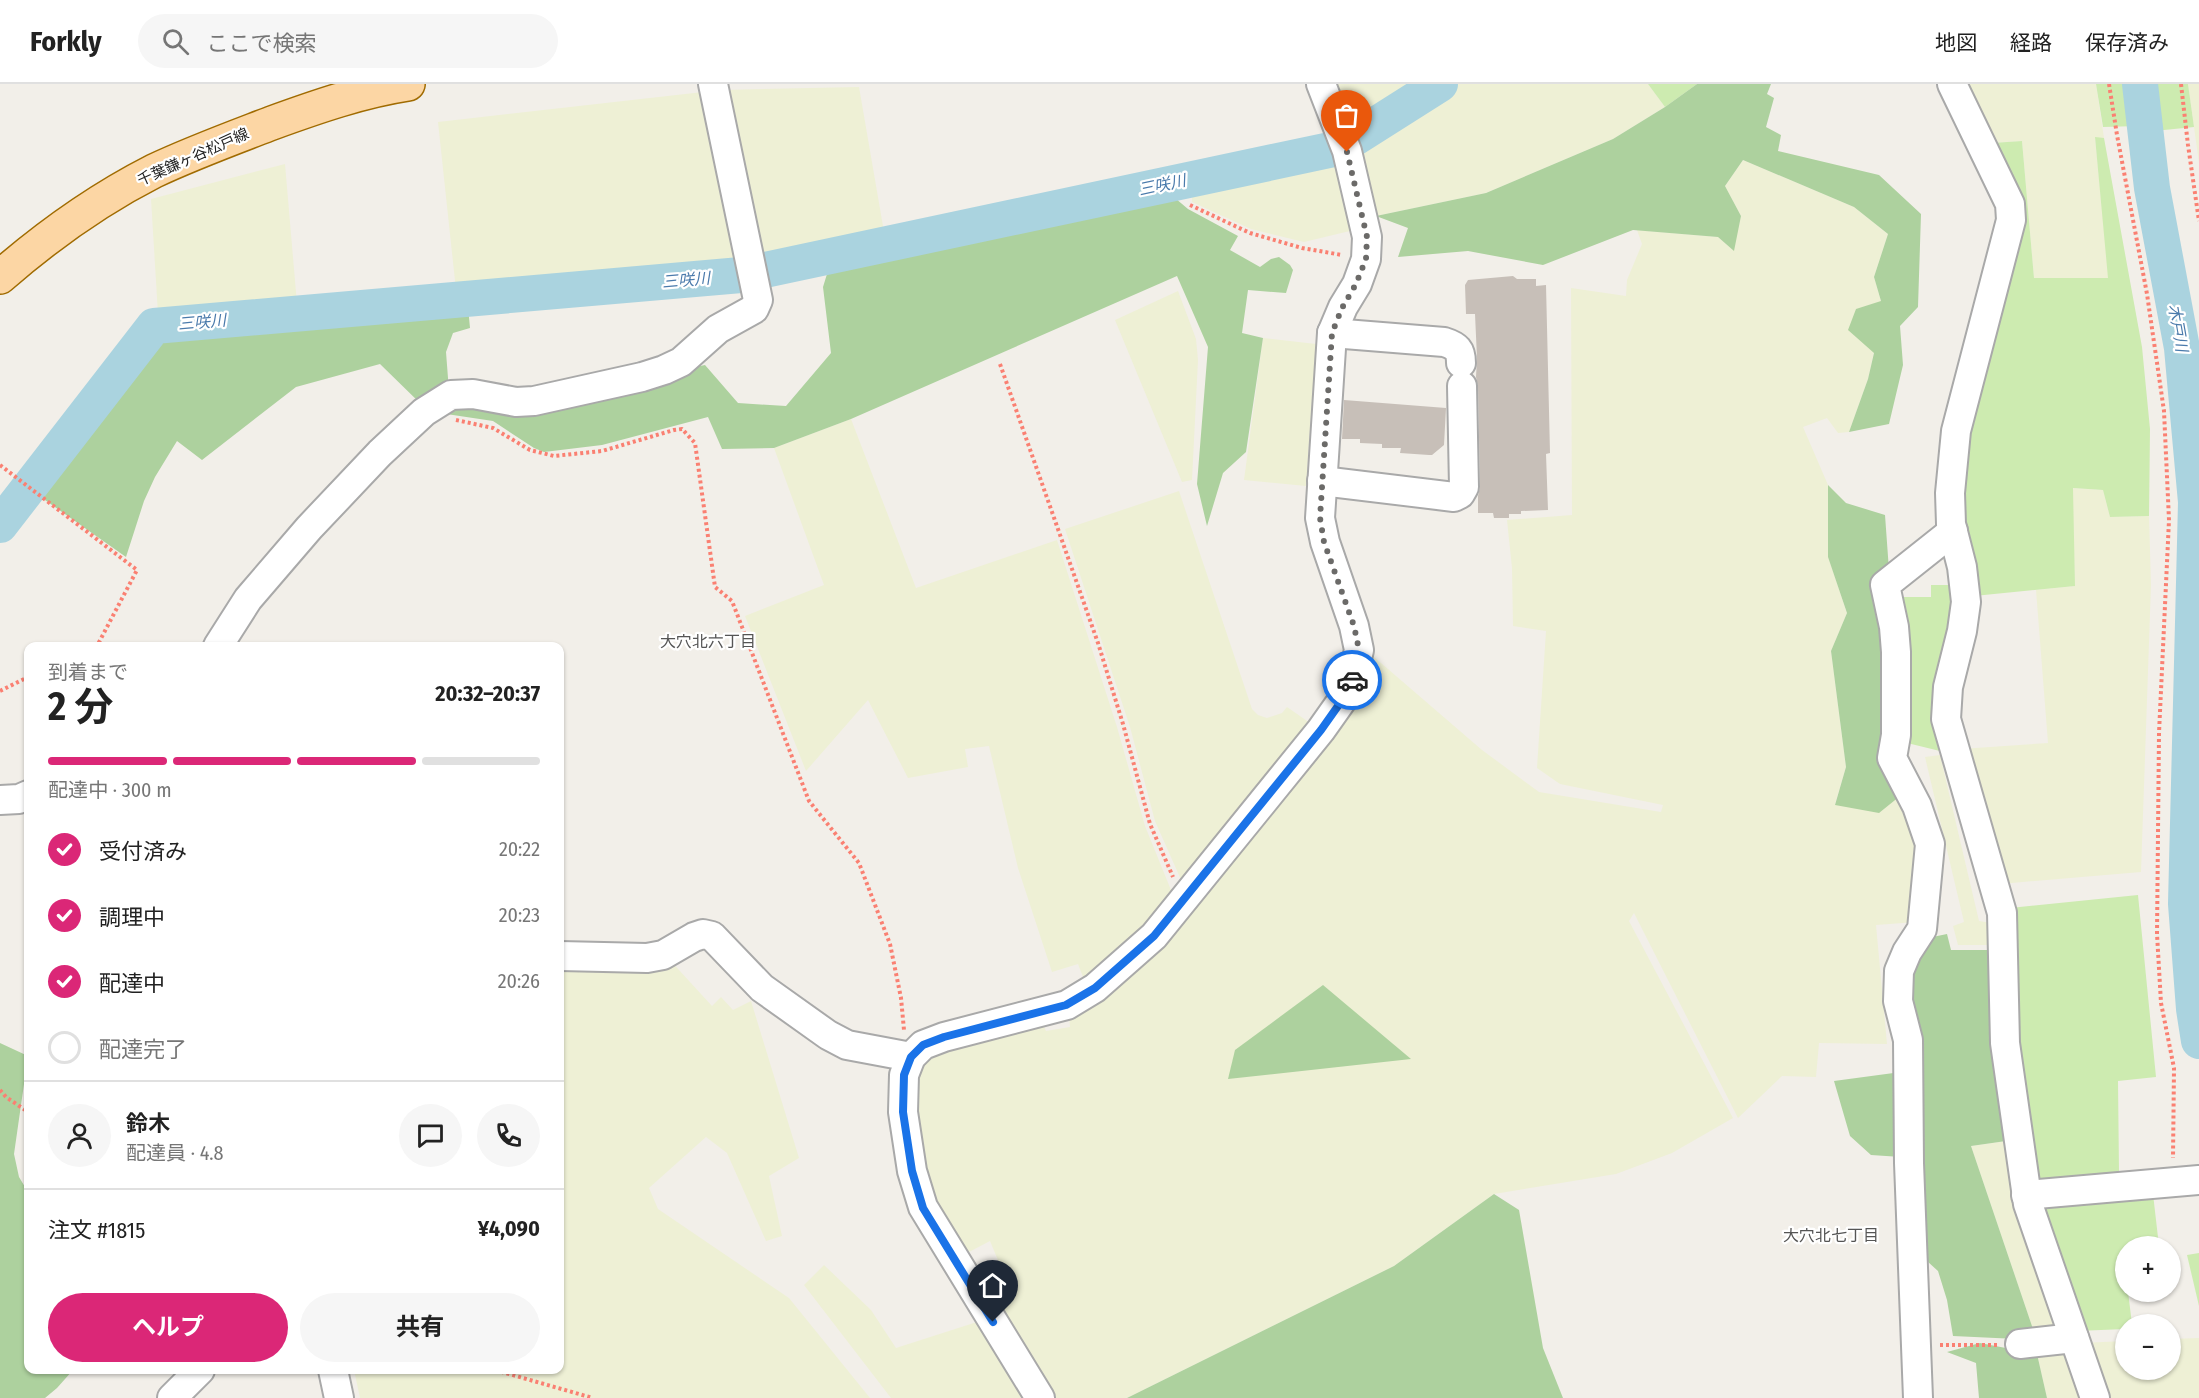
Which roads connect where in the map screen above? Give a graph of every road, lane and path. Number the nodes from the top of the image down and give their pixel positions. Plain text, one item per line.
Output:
1 (408, 84) edge
2 (713, 84) edge
3 (1321, 84) edge
4 (1952, 84) edge
5 (2109, 84) edge
6 (2181, 84) edge
7 (1190, 205) dead end
8 (2199, 221) edge
9 (1366, 259) junction
10 (0, 277) edge
11 (1332, 333) junction
12 (1000, 364) dead end
13 (424, 412) junction
14 (0, 465) edge
15 (1322, 481) junction
16 (1953, 531) junction
17 (99, 642) edge
18 (221, 642) edge
19 (24, 679) edge
20 (0, 691) edge
21 (24, 797) edge
22 (0, 800) edge
23 (1183, 899) junction
24 (564, 956) edge
25 (911, 1057) junction
26 (0, 1090) edge
27 (24, 1109) edge
28 (2186, 1181) edge
29 (2026, 1195) junction
30 (2074, 1338) junction
31 (1928, 1344) junction
32 (2020, 1344) joint
33 (196, 1374) edge
34 (334, 1374) edge
35 (509, 1374) edge
36 (172, 1398) edge
37 (339, 1398) edge
38 (593, 1398) edge
39 (1040, 1398) edge
40 (1918, 1398) edge
41 (2094, 1398) edge

1 - 10 main road, 千葉鎌ヶ谷松戸線
2 - 13 street
3 - 9 street
4 - 16 street
5 - 28 path
6 - 8 path
7 - 9 path
9 - 11 street
11 - 15 street
11 - 15 street
12 - 23 path
13 - 18 street
13 - 25 path
14 - 17 path
15 - 23 street
16 - 29 street
16 - 31 street
19 - 20 path
21 - 22 street
23 - 25 street
24 - 25 street
25 - 39 street
26 - 27 path
28 - 29 street
29 - 30 street
30 - 32 street
30 - 41 street
31 - 32 path
31 - 40 street
33 - 36 street
34 - 37 street
35 - 38 path

